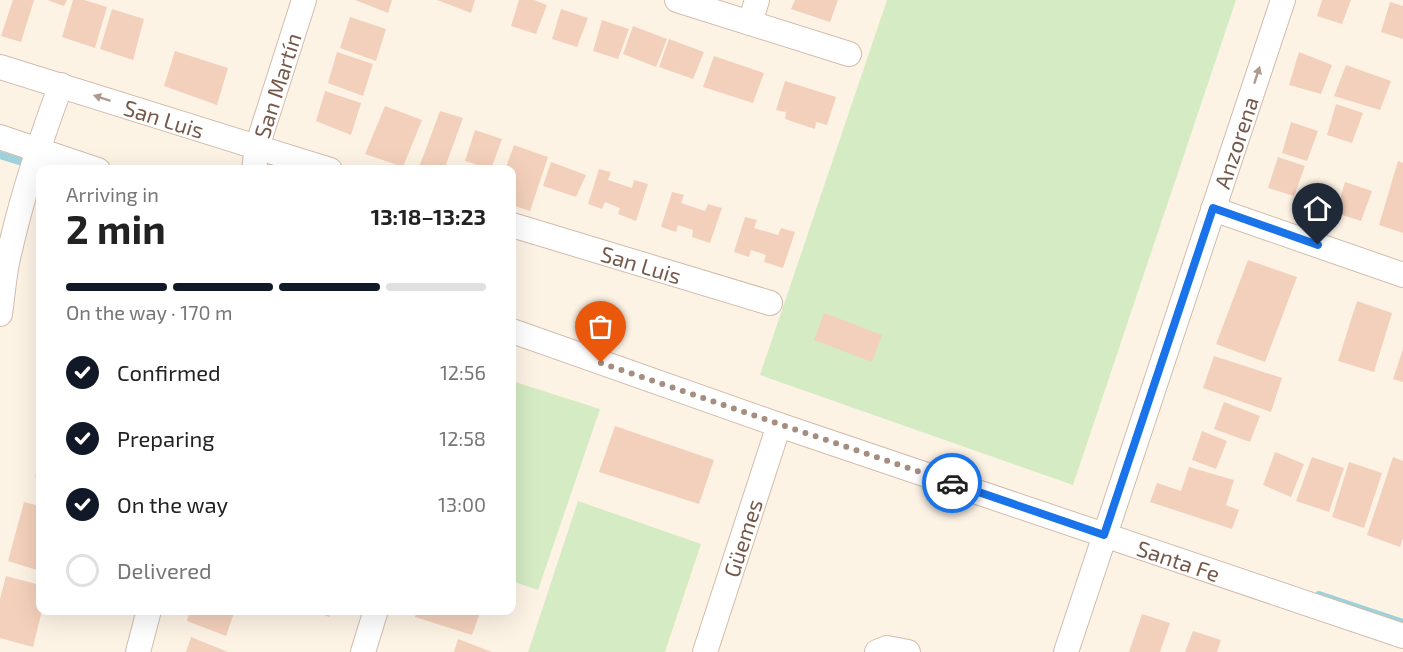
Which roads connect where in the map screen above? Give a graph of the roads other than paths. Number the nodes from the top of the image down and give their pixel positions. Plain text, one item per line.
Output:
1 (304, 0) edge
2 (676, 0) edge
3 (757, 0) edge
4 (1282, 0) edge
5 (750, 23) junction
6 (849, 54) dead end
7 (0, 67) edge
8 (61, 85) junction
9 (0, 137) edge
10 (37, 150) junction
11 (256, 158) edge
12 (83, 165) edge
13 (299, 165) edge
14 (1213, 208) junction
15 (516, 226) edge
16 (4, 255) edge
17 (1403, 275) edge
18 (770, 303) dead end
19 (0, 314) edge
20 (516, 333) edge
21 (779, 425) junction
22 (1106, 533) junction
23 (148, 615) edge
24 (374, 615) edge
25 (1403, 636) edge
26 (138, 652) edge
27 (363, 652) edge
28 (705, 652) edge
29 (877, 652) edge
30 (908, 652) edge
31 (1066, 652) edge

1 - 11 street, San Martín
2 - 5 street
3 - 5 street
14 -> 4 street, Anzorena
5 - 6 street
7 - 8 street, San Luis
8 - 10 street
11 -> 8 street, San Luis
9 - 10 street
10 - 12 street
10 - 16 street
11 - 13 street, San Luis
14 - 17 street
14 - 22 street, Anzorena
15 - 18 street, San Luis
16 - 19 street
20 - 21 street, Santa Fe
21 - 22 street, Santa Fe
21 - 28 street, Güemes
22 - 25 street, Santa Fe
22 - 31 street, Anzorena
23 - 26 street
24 - 27 street
29 - 30 street

